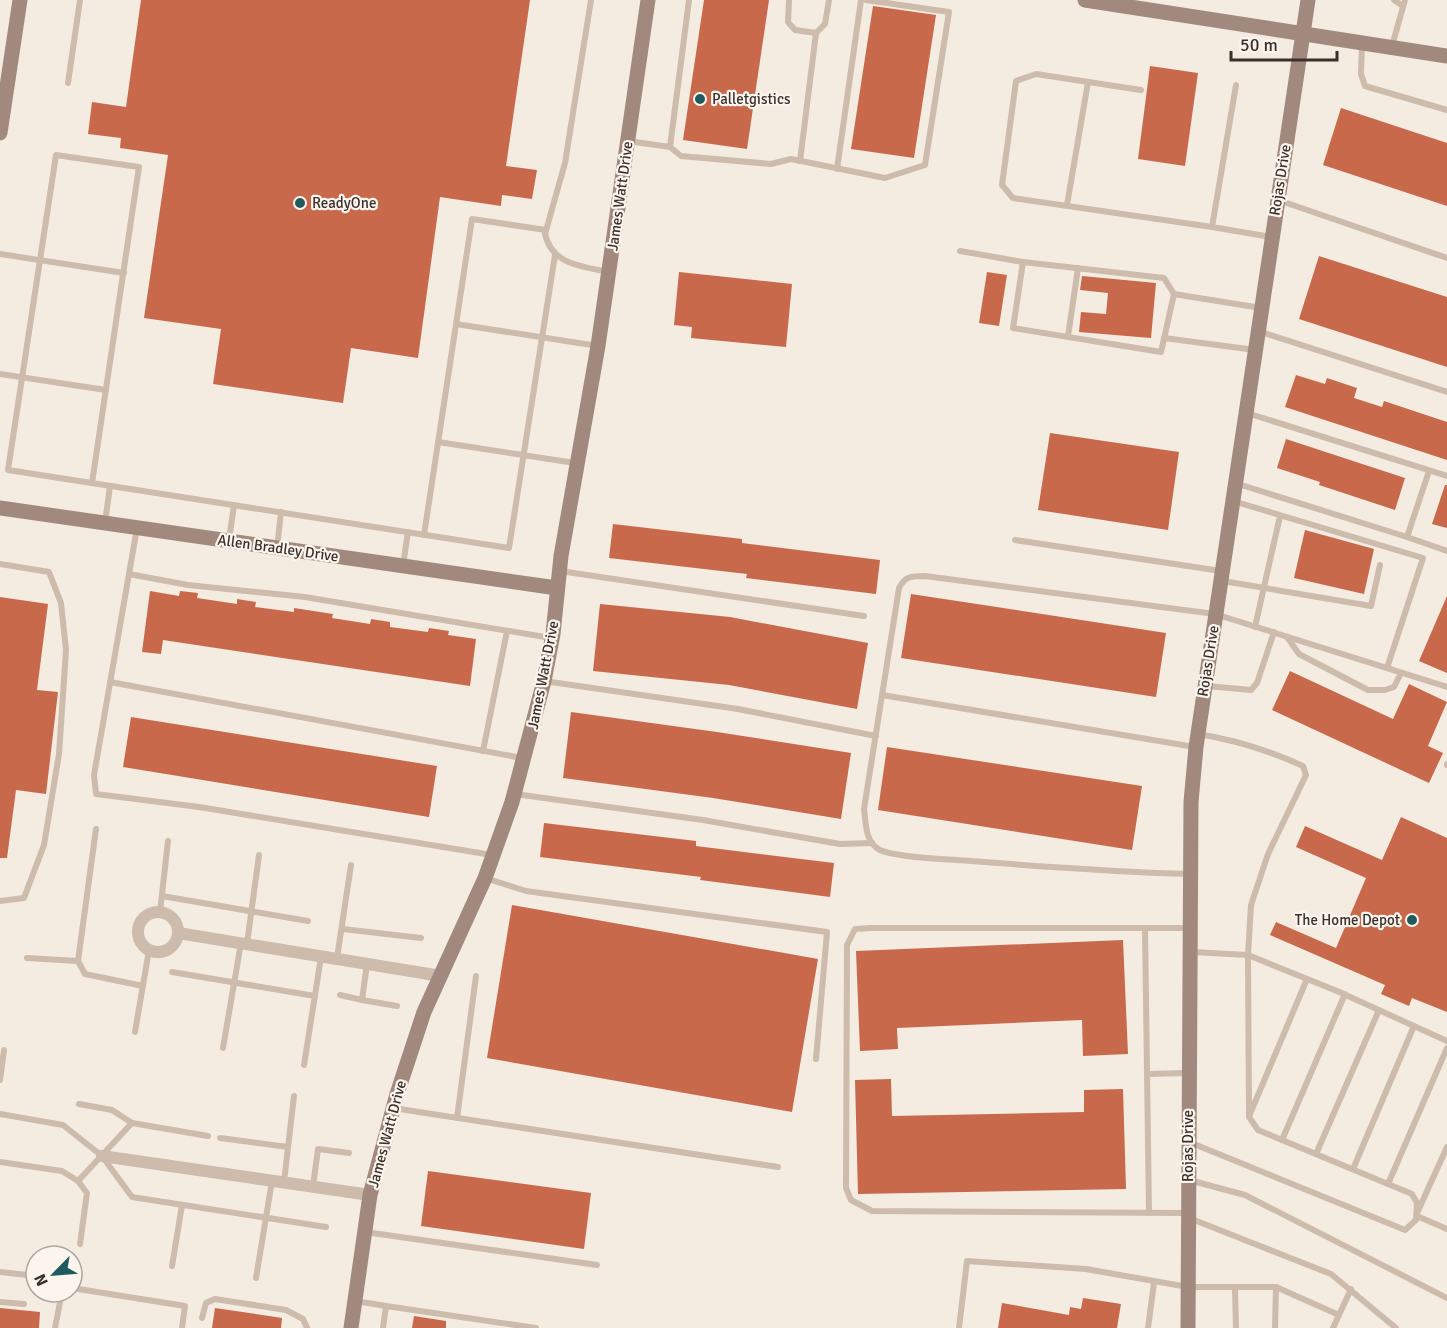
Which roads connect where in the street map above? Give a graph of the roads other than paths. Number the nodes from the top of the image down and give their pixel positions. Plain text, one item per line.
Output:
1 (20, 0) edge
2 (80, 0) edge
3 (591, 0) edge
4 (648, 0) edge
5 (689, 0) edge
6 (789, 0) edge
7 (829, 0) edge
8 (861, 0) edge
9 (866, 0) edge
10 (1085, 0) edge
11 (1308, 0) edge
12 (1394, 0) edge
13 (1404, 3) edge
14 (1135, 4) edge
15 (816, 33) junction
16 (1303, 33) junction
17 (1362, 42) junction
18 (1392, 47) junction
19 (1447, 56) edge
20 (1088, 82) junction
21 (68, 83) dead end
22 (1236, 86) dead end
23 (1141, 90) dead end
24 (1447, 110) edge
25 (0, 133) edge
26 (628, 141) junction
27 (670, 147) junction
28 (800, 161) junction
29 (837, 169) junction
30 (1278, 200) junction
31 (1067, 206) junction
32 (1212, 227) junction
33 (546, 230) junction
34 (1271, 237) junction
35 (960, 251) dead end
36 (0, 254) edge
37 (555, 255) junction
38 (1447, 258) edge
39 (40, 260) junction
40 (1023, 262) junction
41 (1078, 268) junction
42 (609, 272) junction
43 (124, 273) junction
44 (1174, 294) junction
45 (1261, 308) junction
46 (456, 324) junction
47 (1258, 331) junction
48 (1068, 336) junction
49 (542, 337) junction
50 (1164, 338) junction
51 (598, 346) junction
52 (1255, 350) junction
53 (0, 374) edge
54 (22, 377) junction
55 (106, 390) junction
56 (1447, 392) edge
57 (1245, 412) junction
58 (438, 442) junction
59 (524, 455) junction
60 (579, 463) junction
61 (1429, 471) junction
62 (1447, 476) edge
63 (92, 483) junction
64 (1235, 483) junction
65 (110, 486) junction
66 (1232, 501) junction
67 (234, 505) junction
68 (0, 507) edge
69 (281, 512) junction
70 (1280, 516) junction
71 (105, 523) junction
72 (137, 527) junction
73 (408, 532) junction
74 (424, 535) junction
75 (1407, 537) junction
76 (1015, 540) dead end
77 (229, 541) junction
78 (277, 548) junction
79 (1447, 551) edge
80 (0, 564) edge
81 (1380, 565) dead end
82 (403, 566) junction
83 (559, 571) junction
84 (129, 574) junction
85 (1220, 576) junction
86 (557, 588) junction
87 (1264, 588) junction
88 (1215, 614) junction
89 (864, 616) dead end
90 (1255, 627) junction
91 (507, 631) junction
92 (1274, 632) junction
93 (1286, 636) junction
94 (552, 638) junction
95 (1387, 668) junction
96 (1401, 673) junction
97 (544, 681) junction
98 (110, 682) junction
99 (1204, 686) junction
100 (1447, 687) edge
101 (882, 695) junction
102 (876, 736) junction
103 (1196, 740) junction
104 (483, 751) junction
105 (525, 759) junction
106 (515, 793) junction
107 (96, 829) dead end
108 (168, 841) dead end
109 (872, 843) junction
110 (259, 855) dead end
111 (493, 855) junction
112 (351, 865) dead end
113 (1190, 874) junction
114 (485, 878) junction
115 (162, 896) junction
116 (0, 901) edge
117 (252, 910) junction
118 (160, 912) junction
119 (308, 921) dead end
120 (1145, 928) junction
121 (1190, 928) junction
122 (343, 929) junction
123 (178, 933) junction
124 (421, 938) dead end
125 (244, 943) junction
126 (149, 950) junction
127 (1190, 952) junction
128 (1248, 955) junction
129 (321, 957) junction
130 (27, 958) dead end
131 (337, 959) junction
132 (78, 961) junction
133 (367, 963) junction
134 (172, 972) dead end
135 (441, 976) junction
136 (476, 976) dead end
137 (1307, 979) junction
138 (234, 982) junction
139 (143, 986) junction
140 (1345, 994) junction
141 (340, 995) dead end
142 (315, 996) junction
143 (362, 1000) junction
144 (397, 1006) dead end
145 (1379, 1010) junction
146 (1414, 1026) junction
147 (135, 1032) dead end
148 (1447, 1041) edge
149 (223, 1048) dead end
150 (1447, 1048) edge
151 (4, 1050) dead end
152 (816, 1059) dead end
153 (304, 1065) dead end
154 (1188, 1073) junction
155 (1147, 1074) junction
156 (0, 1080) edge
157 (294, 1096) dead end
158 (79, 1104) dead end
159 (393, 1108) junction
160 (0, 1114) edge
161 (457, 1118) junction
162 (1249, 1118) junction
163 (132, 1123) junction
164 (208, 1136) dead end
165 (220, 1138) dead end
166 (1282, 1140) junction
167 (1188, 1142) junction
168 (288, 1147) junction
169 (1447, 1147) edge
170 (349, 1154) dead end
171 (1316, 1154) junction
172 (102, 1155) junction
173 (0, 1162) edge
174 (778, 1167) dead end
175 (1353, 1169) junction
176 (1188, 1180) junction
177 (78, 1181) junction
178 (278, 1182) junction
179 (1389, 1184) junction
180 (312, 1187) junction
181 (370, 1195) junction
182 (182, 1205) junction
183 (1149, 1213) junction
184 (1417, 1214) junction
185 (1188, 1215) junction
186 (267, 1218) junction
187 (326, 1227) dead end
188 (1447, 1229) edge
189 (364, 1232) junction
190 (80, 1244) dead end
191 (597, 1265) dead end
192 (172, 1266) dead end
193 (0, 1272) edge
194 (24, 1275) edge
195 (256, 1278) dead end
196 (1154, 1283) junction
197 (1188, 1287) junction
198 (1276, 1287) junction
199 (1236, 1289) junction
200 (1351, 1289) junction
201 (84, 1290) edge
202 (1447, 1298) edge
203 (355, 1301) junction
204 (0, 1302) edge
205 (24, 1304) dead end
206 (60, 1304) edge
207 (386, 1306) junction
208 (1339, 1315) junction
209 (202, 1318) dead end
210 (55, 1328) edge
211 (182, 1328) edge
212 (306, 1328) edge
213 (351, 1328) edge
214 (383, 1328) edge
215 (536, 1328) edge
216 (959, 1328) edge
217 (1148, 1328) edge
218 (1188, 1328) edge
219 (1236, 1328) edge
220 (1275, 1328) edge
221 (1333, 1328) edge
222 (1396, 1328) edge

1 - 25 street
2 - 21 lane
3 - 33 lane
4 - 26 street, James Watt Drive
5 - 27 lane
6 - 15 lane
7 - 15 lane
8 - 29 lane
9 - 29 lane
10 - 14 street
11 - 16 street, Rojas Drive
12 - 13 lane
13 - 18 lane
14 - 16 street
15 - 28 lane
16 - 17 street
16 - 30 street, Rojas Drive
17 - 18 street
17 - 24 lane
18 - 19 street
20 - 23 lane
20 - 31 lane
20 - 31 lane
22 - 32 lane
26 - 27 lane
26 - 42 street, James Watt Drive
27 - 28 lane
28 - 29 lane
30 - 34 street, Rojas Drive
30 - 38 lane
31 - 32 lane
32 - 34 lane
33 - 37 lane
33 - 46 lane
34 - 45 street, Rojas Drive
35 - 40 lane
36 - 39 lane
37 - 42 lane
37 - 49 lane
39 - 43 lane
39 - 43 lane
39 - 54 lane
40 - 41 lane
40 - 48 lane
41 - 44 lane
41 - 48 lane
42 - 51 street, James Watt Drive
43 - 55 lane
44 - 45 lane
44 - 50 lane
45 - 47 street, Rojas Drive
46 - 49 lane
46 - 58 lane
47 - 52 street, Rojas Drive
47 - 56 lane
48 - 50 lane
49 - 51 lane
49 - 59 lane
50 - 52 lane
51 - 60 street, James Watt Drive
52 - 57 street, Rojas Drive
53 - 54 lane
54 - 55 lane
54 - 63 lane
55 - 63 lane
57 - 61 lane
57 - 64 street, Rojas Drive
58 - 59 lane
58 - 74 lane
59 - 60 lane
59 - 74 lane
60 - 83 street, James Watt Drive
61 - 62 lane
61 - 75 lane
63 - 65 lane
64 - 66 street, Rojas Drive
64 - 75 lane
65 - 67 lane
65 - 71 lane
66 - 70 lane
66 - 85 street, Rojas Drive
67 - 69 lane
67 - 77 lane
68 - 71 street, Allen Bradley Drive
69 - 73 lane
69 - 78 lane
70 - 87 lane
70 - 95 lane
71 - 72 street, Allen Bradley Drive
72 - 77 street, Allen Bradley Drive
72 - 84 lane
73 - 74 lane
73 - 82 lane
75 - 79 lane
76 - 85 lane
77 - 78 street, Allen Bradley Drive
78 - 82 street, Allen Bradley Drive
80 - 116 lane
81 - 87 lane
82 - 86 street, Allen Bradley Drive
83 - 86 street, James Watt Drive
83 - 89 lane
84 - 91 lane
84 - 98 lane
85 - 87 lane
85 - 88 street, Rojas Drive
86 - 94 street, James Watt Drive
87 - 90 lane
88 - 90 lane
88 - 99 street, Rojas Drive
88 - 101 lane
90 - 92 lane
91 - 94 lane
91 - 104 lane
92 - 93 lane
92 - 99 lane
93 - 95 lane
93 - 96 lane
94 - 97 street, James Watt Drive
95 - 96 lane
96 - 100 lane
97 - 102 lane
97 - 105 street, James Watt Drive
98 - 104 lane
98 - 111 lane
99 - 103 street, Rojas Drive
101 - 102 lane
101 - 103 lane
102 - 109 lane
103 - 113 street, Rojas Drive
103 - 128 lane
104 - 105 lane
105 - 106 street, James Watt Drive
106 - 109 lane
106 - 111 street, James Watt Drive
107 - 132 lane
108 - 115 lane
109 - 113 lane
110 - 117 lane
111 - 114 street, James Watt Drive
112 - 122 lane
113 - 121 street, Rojas Drive
114 - 135 street, James Watt Drive
114 - 152 lane
115 - 117 lane
115 - 118 lane
117 - 119 lane
117 - 125 lane
118 - 123 street
118 - 126 street
120 - 121 lane
120 - 155 lane
120 - 183 lane
121 - 127 street, Rojas Drive
122 - 124 lane
122 - 131 lane
123 - 125 street
123 - 126 street
125 - 129 street
125 - 138 lane
126 - 139 lane
127 - 128 lane
127 - 154 street, Rojas Drive
128 - 137 lane
128 - 162 lane
129 - 131 street
129 - 142 lane
130 - 132 lane
131 - 133 street
132 - 139 lane
133 - 135 street
133 - 143 lane
134 - 138 lane
135 - 159 street, James Watt Drive
136 - 161 lane
137 - 140 lane
137 - 162 lane
138 - 142 lane
138 - 149 lane
139 - 147 lane
140 - 145 lane
140 - 166 lane
141 - 143 lane
142 - 153 lane
143 - 144 lane
145 - 146 lane
145 - 171 lane
146 - 148 lane
146 - 175 lane
150 - 179 lane
151 - 156 lane
154 - 155 lane
154 - 167 street, Rojas Drive
155 - 183 lane
157 - 168 lane
158 - 163 lane
159 - 161 lane
159 - 181 street, James Watt Drive
160 - 172 lane
161 - 174 lane
162 - 166 lane
163 - 164 lane
163 - 172 lane
165 - 168 lane
166 - 171 lane
167 - 176 street, Rojas Drive
167 - 184 lane
168 - 178 lane
169 - 184 lane
170 - 180 lane
171 - 175 lane
172 - 177 lane
172 - 178 street
172 - 182 lane
173 - 177 lane
175 - 179 lane
176 - 185 street, Rojas Drive
176 - 202 lane
177 - 190 lane
178 - 180 street
178 - 186 lane
179 - 184 lane
180 - 181 street
181 - 189 street, James Watt Drive
182 - 186 lane
182 - 192 lane
183 - 185 lane
184 - 188 lane
185 - 197 street, Rojas Drive
185 - 200 lane
186 - 187 lane
186 - 195 lane
189 - 191 lane
189 - 203 street, James Watt Drive
193 - 194 lane
196 - 197 lane
196 - 216 lane
196 - 217 lane
197 - 199 lane
197 - 218 street, Rojas Drive
198 - 199 lane
198 - 208 lane
198 - 220 lane
199 - 219 lane
200 - 208 lane
200 - 222 lane
201 - 211 lane
203 - 207 lane
203 - 213 street, James Watt Drive
204 - 205 lane
206 - 210 lane
207 - 214 lane
207 - 215 lane
208 - 221 lane
209 - 212 lane

